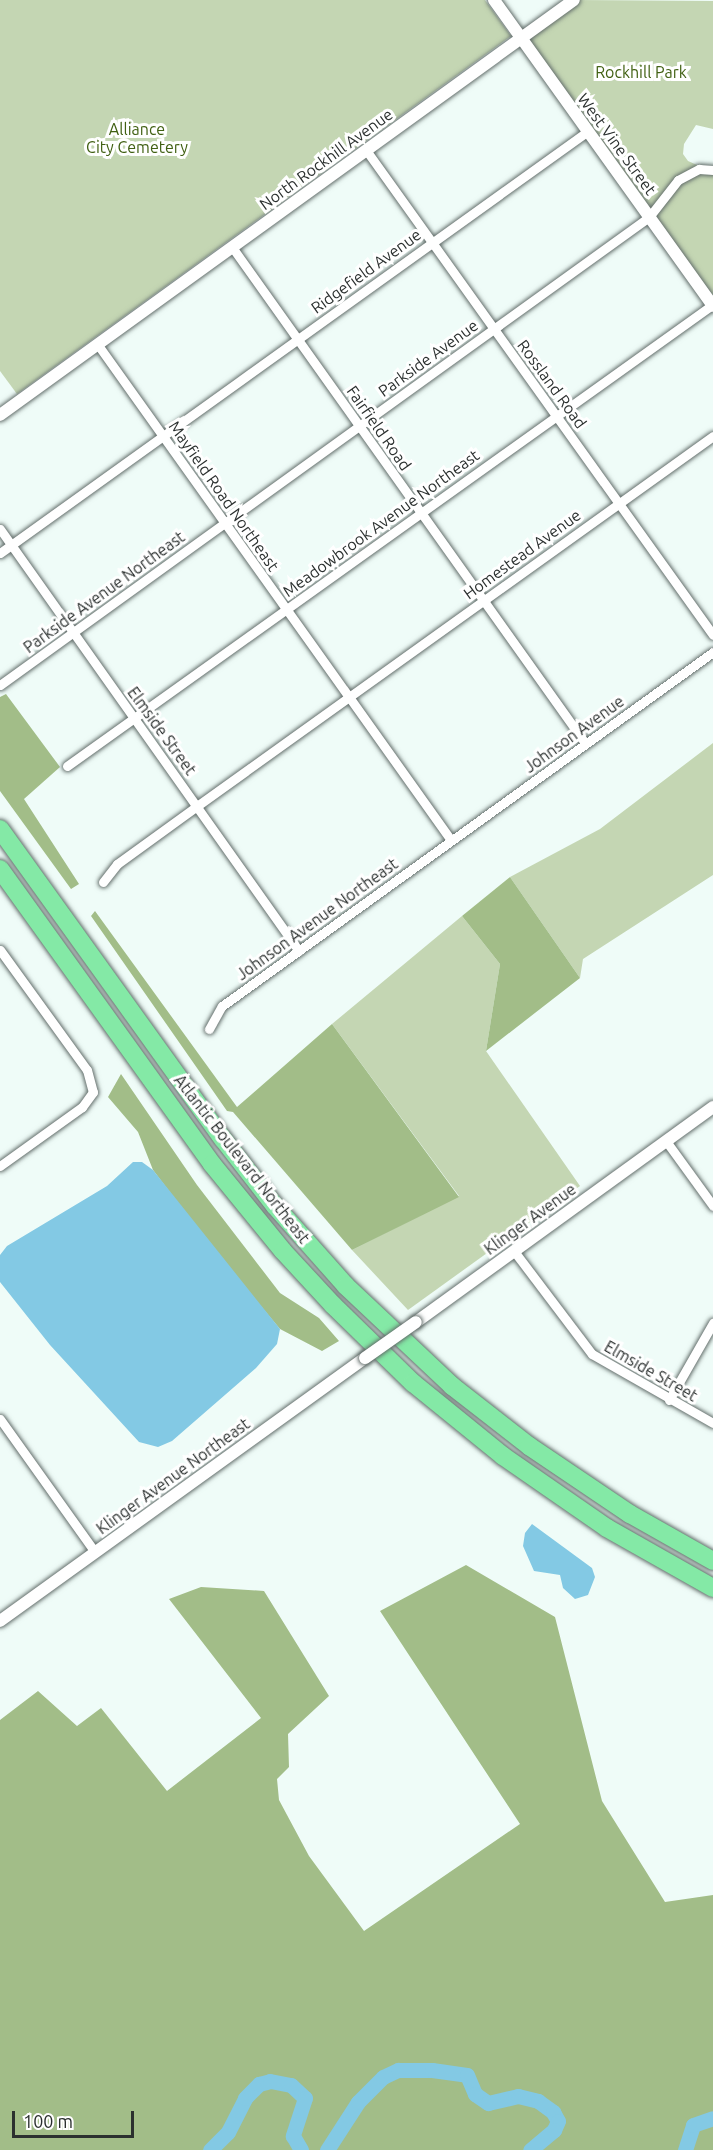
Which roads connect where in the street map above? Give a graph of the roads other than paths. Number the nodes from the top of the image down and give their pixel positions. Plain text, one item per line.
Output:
1 (495, 0) edge
2 (574, 0) edge
3 (521, 37) junction
4 (588, 131) junction
5 (366, 150) junction
6 (713, 170) edge
7 (649, 217) junction
8 (432, 242) junction
9 (232, 247) junction
10 (712, 306) edge
11 (494, 329) junction
12 (298, 338) junction
13 (98, 345) junction
14 (0, 415) edge
15 (556, 416) junction
16 (359, 426) junction
17 (162, 435) junction
18 (713, 436) edge
19 (619, 503) junction
20 (421, 513) junction
21 (225, 523) junction
22 (0, 530) edge
23 (11, 545) junction
24 (0, 553) edge
25 (483, 601) junction
26 (286, 610) junction
27 (73, 632) junction
28 (713, 635) edge
29 (713, 652) edge
30 (0, 685) edge
31 (349, 698) junction
32 (135, 719) junction
33 (585, 743) junction
34 (68, 766) dead end
35 (197, 806) junction
36 (0, 829) edge
37 (452, 840) junction
38 (0, 869) edge
39 (103, 882) dead end
40 (0, 950) edge
41 (299, 951) junction
42 (209, 1029) dead end
43 (713, 1107) edge
44 (666, 1141) junction
45 (0, 1166) edge
46 (713, 1206) edge
47 (514, 1251) junction
48 (713, 1323) edge
49 (365, 1358) joint
50 (669, 1400) junction
51 (0, 1419) edge
52 (713, 1423) edge
53 (95, 1552) junction
54 (713, 1561) edge
55 (713, 1588) edge
56 (0, 1621) edge

1 - 3 street, West Vine Street
2 - 3 street, North Rockhill Avenue
3 - 4 street, West Vine Street
3 - 5 street, North Rockhill Avenue
4 - 7 street, West Vine Street
4 - 8 street, Ridgefield Avenue
5 - 8 street, Rossland Road
5 - 9 street, North Rockhill Avenue
6 - 7 street, Parkside Avenue
7 - 10 street, West Vine Street
7 - 11 street, Parkside Avenue
8 - 11 street, Rossland Road
8 - 12 street, Ridgefield Avenue
9 - 12 street, Fairfield Road
9 - 13 street, North Rockhill Avenue
10 - 15 street, Meadowbrook Avenue Northeast
11 - 15 street, Rossland Road
11 - 16 street, Parkside Avenue
12 - 16 street, Fairfield Road
12 - 17 street, Ridgefield Avenue
13 - 14 street, North Rockhill Avenue
13 - 17 street, Mayfield Road Northeast
15 - 19 street, Rossland Road
15 - 20 street, Meadowbrook Avenue Northeast
16 - 20 street, Fairfield Road
16 - 21 street, Parkside Avenue
17 - 21 street, Mayfield Road Northeast
17 - 23 street, Ridgefield Avenue
18 - 19 street, Homestead Avenue
19 - 25 street, Homestead Avenue
19 - 28 street, Rossland Road
20 - 25 street, Fairfield Road
20 - 26 street, Meadowbrook Avenue Northeast
21 - 26 street, Mayfield Road Northeast
21 - 27 street, Parkside Avenue Northeast
22 - 23 street, Elmside Street
23 - 24 street, Ridgefield Avenue
23 - 27 street, Elmside Street
25 - 31 street, Homestead Avenue
25 - 33 street, Fairfield Road
26 - 31 street, Mayfield Road Northeast
26 - 32 street, Meadowbrook Avenue Northeast
27 - 30 street, Parkside Avenue Northeast
27 - 32 street, Elmside Street
29 - 33 street, Johnson Avenue
31 - 35 street, Homestead Avenue
31 - 37 street, Mayfield Road Northeast
32 - 34 street, Meadowbrook Avenue Northeast
32 - 35 street, Elmside Street
33 - 37 street, Johnson Avenue
35 - 39 street, Homestead Avenue
35 - 41 street, Elmside Street
36 - 54 highway, Atlantic Boulevard Northeast
37 - 41 street, Johnson Avenue Northeast
38 - 55 highway, Atlantic Boulevard Northeast
40 - 45 street
41 - 42 street, Johnson Avenue Northeast
43 - 44 street, Klinger Avenue
44 - 46 street
44 - 47 street, Klinger Avenue
47 - 49 street, Klinger Avenue, bridge
47 - 50 street, Elmside Street
48 - 50 street
49 - 53 street, Klinger Avenue Northeast
50 - 52 street, Elmside Street
51 - 53 street
53 - 56 street, Klinger Avenue Northeast

